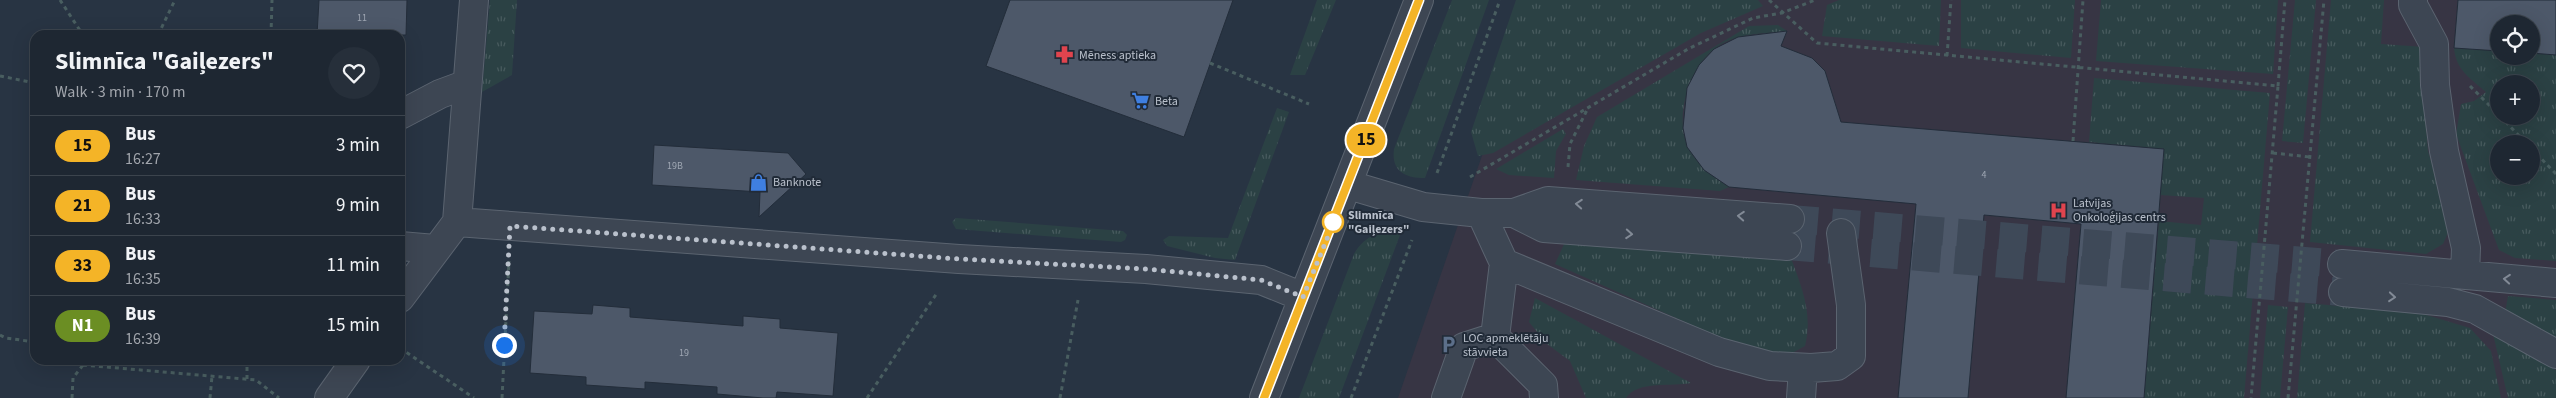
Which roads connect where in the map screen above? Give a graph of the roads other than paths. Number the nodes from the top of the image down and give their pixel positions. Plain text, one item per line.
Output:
1 (474, 0) edge
2 (1419, 0) edge
3 (2413, 0) edge
4 (467, 84) junction
5 (405, 112) edge
6 (1349, 185) junction
7 (1481, 213) junction
8 (1514, 213) junction
9 (1790, 219) tunnel mouth
10 (457, 222) junction
11 (1841, 232) dead end
12 (405, 246) edge
13 (1787, 246) tunnel mouth
14 (435, 249) junction
15 (1504, 263) junction
16 (2342, 264) tunnel mouth
17 (2465, 275) junction
18 (2556, 283) edge
19 (405, 291) edge
20 (2343, 292) tunnel mouth
21 (1303, 297) junction
22 (1496, 337) junction
23 (2556, 354) edge
24 (352, 365) edge
25 (1803, 368) junction
26 (329, 398) edge
27 (1264, 398) edge
28 (1446, 398) edge
29 (1544, 398) edge
30 (1802, 398) edge

1 - 4 street
2 - 6 street
3 - 17 street
4 - 5 street
4 - 10 street
6 - 7 street
6 - 21 street
7 - 8 street
7 - 15 street
9 -> 8 street
8 -> 13 street
10 - 14 street
10 - 21 street
11 - 25 street
12 - 14 street
14 - 19 street
15 - 22 street
15 - 25 street
16 - 17 street
18 -> 17 street
20 -> 23 street
21 - 27 street
22 - 28 street
22 - 29 street
24 - 26 street
25 - 30 street

